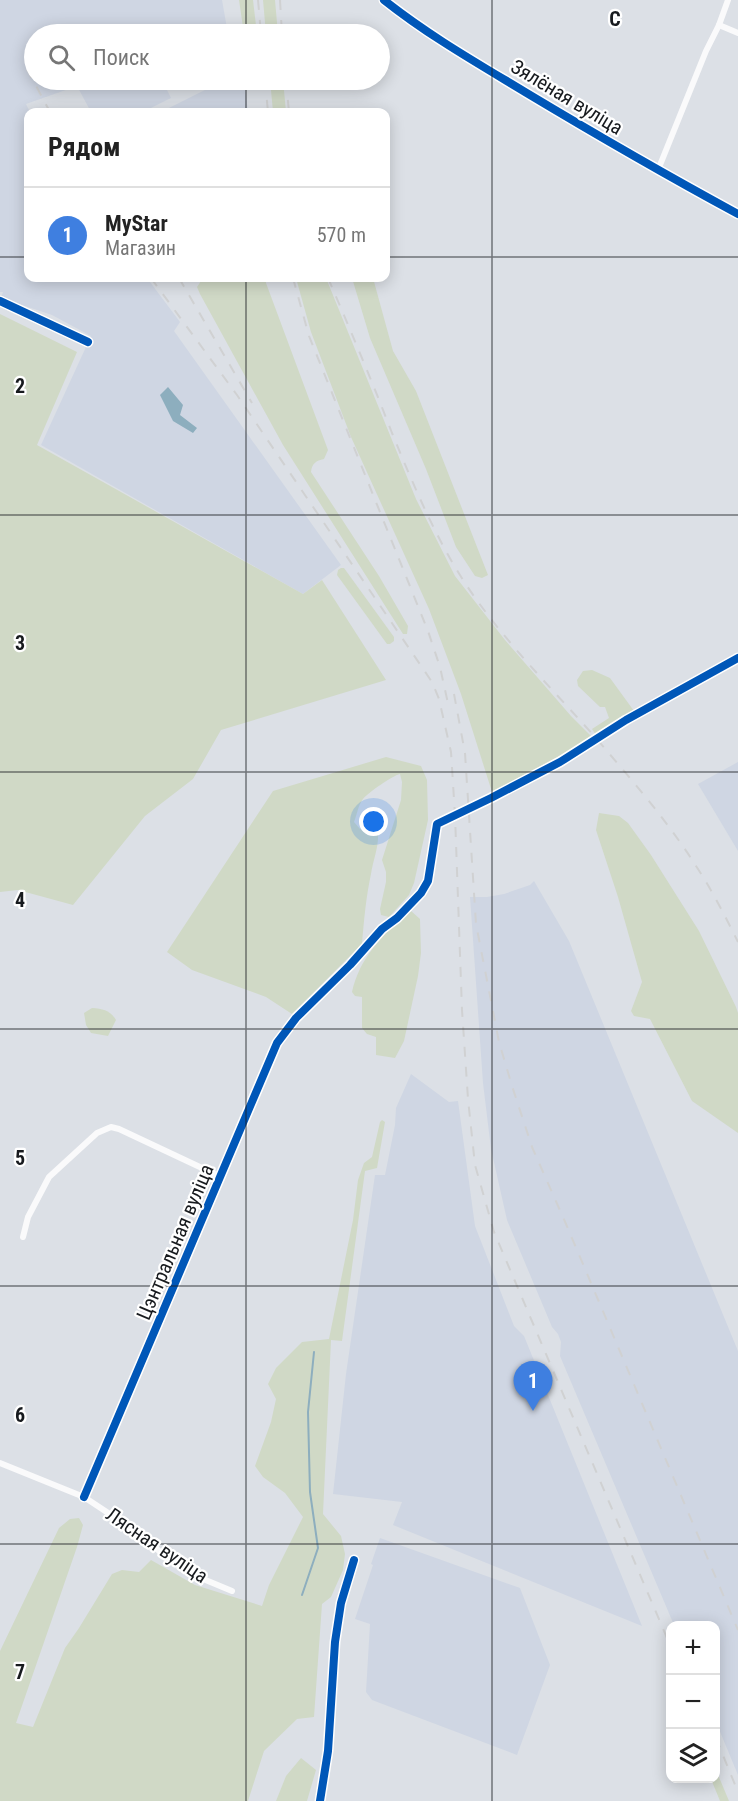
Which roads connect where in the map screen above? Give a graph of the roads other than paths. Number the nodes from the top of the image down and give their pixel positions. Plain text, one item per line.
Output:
1 (384, 0) edge
2 (728, 0) edge
3 (719, 25) junction
4 (738, 33) edge
5 (657, 170) junction
6 (738, 214) edge
7 (0, 301) edge
8 (88, 342) dead end
9 (738, 658) edge
10 (308, 1007) joint
11 (219, 1176) junction
12 (22, 1237) dead end
13 (0, 1463) edge
14 (84, 1497) junction
15 (354, 1560) dead end
16 (232, 1591) dead end
17 (320, 1801) edge

1 - 5 street, Зялёная вуліца
2 - 3 street
3 - 4 street
3 - 5 street
5 - 6 street, Зялёная вуліца
7 - 8 street
9 - 10 street
10 - 11 street, Цэнтральная вуліца
11 - 12 street
11 - 14 street, Цэнтральная вуліца
13 - 14 street, Лясная вуліца
14 - 16 street, Лясная вуліца
15 - 17 street

